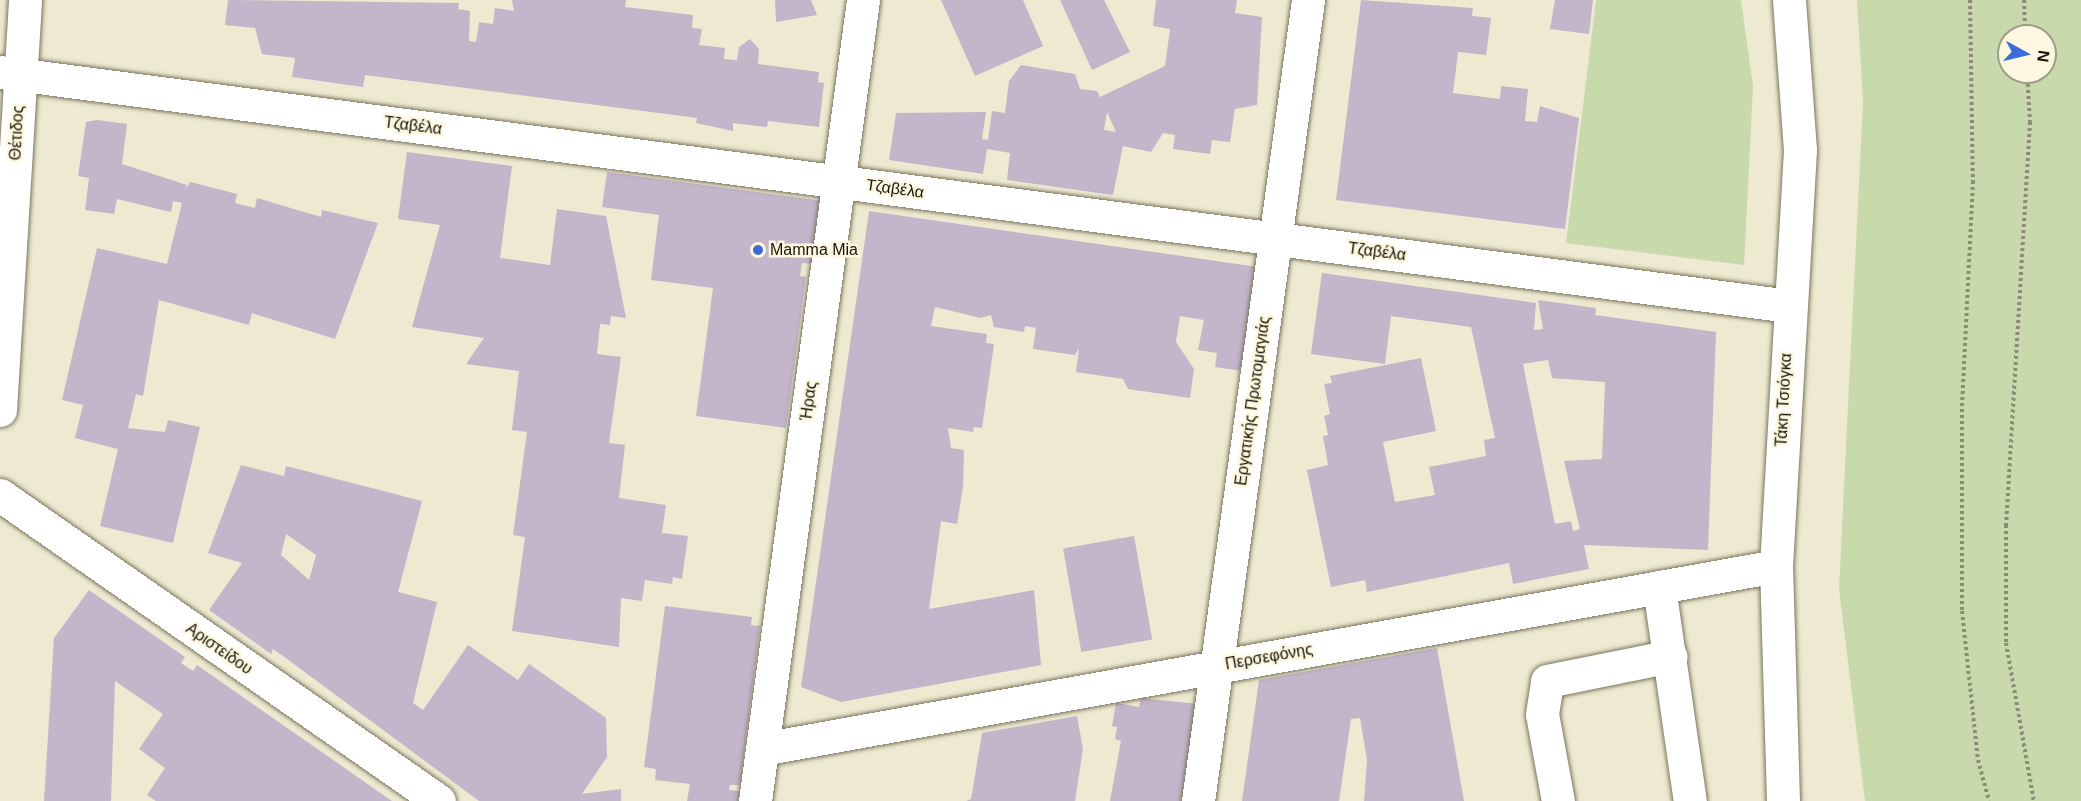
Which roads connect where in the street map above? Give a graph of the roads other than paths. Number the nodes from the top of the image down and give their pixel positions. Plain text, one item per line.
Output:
1 (25, 0) edge
2 (863, 0) edge
3 (1308, 0) edge
4 (1789, 0) edge
5 (10, 73) edge
6 (838, 182) junction
7 (1275, 239) junction
8 (1790, 306) junction
9 (0, 410) edge
10 (0, 495) edge
11 (1776, 566) junction
12 (1659, 586) junction
13 (1671, 656) junction
14 (1216, 666) junction
15 (762, 749) junction
16 (439, 801) edge
17 (754, 801) edge
18 (1198, 801) edge
19 (1558, 801) edge
20 (1690, 801) edge
21 (1782, 801) edge

1 - 5 street, Θέτιδος
2 - 6 street, Ήρας
3 - 7 street, Εργατικής Πρωτομαγιάς
4 - 8 street, Τάκη Τσιόγκα
5 - 6 street, Τζαβέλα
5 - 9 street, Θέτιδος
6 - 7 street, Τζαβέλα
6 - 15 street, Ήρας
7 - 8 street, Τζαβέλα
7 - 14 street, Εργατικής Πρωτομαγιάς
8 - 11 street, Τάκη Τσιόγκα
10 - 16 street, Αριστείδου
11 - 12 street, Περσεφόνης
11 - 21 street, Τάκη Τσιόγκα
12 - 13 street
12 - 14 street, Περσεφόνης
13 - 19 street
13 - 20 street
14 - 15 street, Περσεφόνης
14 - 18 street, Εργατικής Πρωτομαγιάς
15 - 17 street, Ήρας

